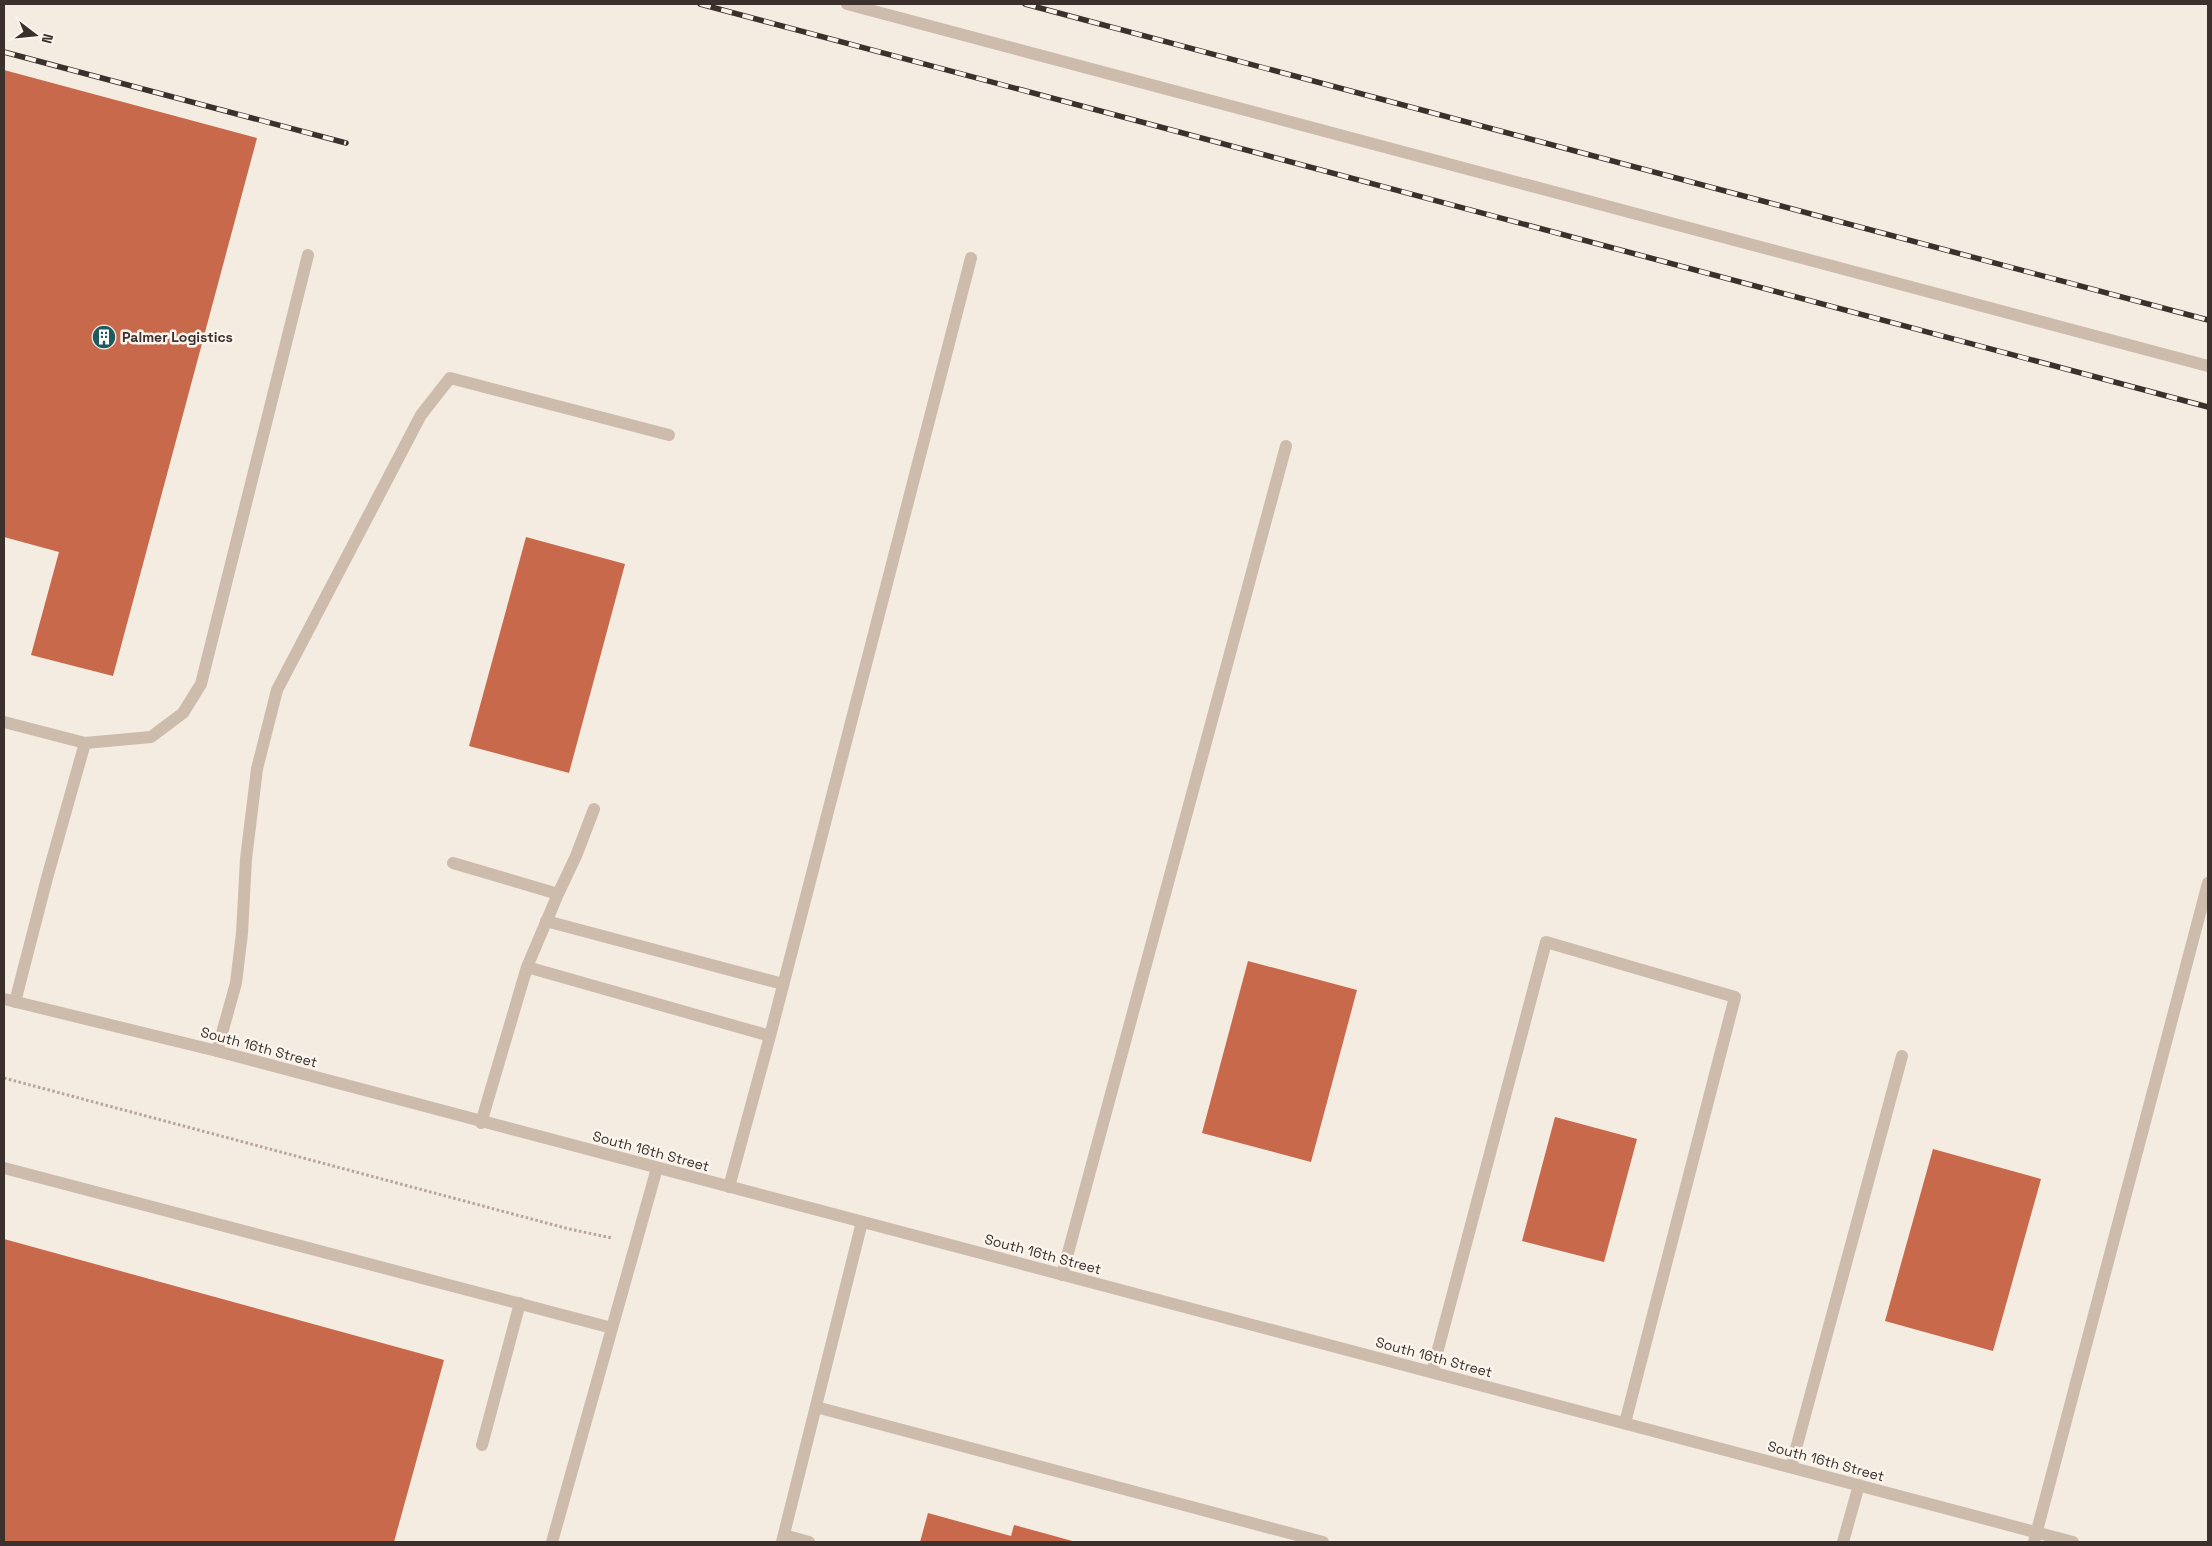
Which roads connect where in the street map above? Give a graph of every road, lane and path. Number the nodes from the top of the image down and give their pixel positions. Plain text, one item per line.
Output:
1 (847, 4) edge
2 (308, 255) dead end
3 (971, 258) dead end
4 (2208, 366) edge
5 (669, 435) dead end
6 (1286, 446) dead end
7 (4, 722) edge
8 (85, 743) junction
9 (594, 809) dead end
10 (453, 863) dead end
11 (2208, 884) edge
12 (558, 894) junction
13 (546, 921) junction
14 (527, 967) junction
15 (783, 984) junction
16 (9, 1001) edge
17 (770, 1036) junction
18 (217, 1051) junction
19 (1902, 1056) dead end
20 (4, 1078) edge
21 (482, 1123) junction
22 (4, 1168) edge
23 (657, 1168) junction
24 (729, 1187) junction
25 (862, 1222) junction
26 (636, 1243) junction
27 (1062, 1275) junction
28 (520, 1303) junction
29 (612, 1328) junction
30 (1432, 1372) junction
31 (816, 1407) junction
32 (1625, 1423) junction
33 (482, 1445) dead end
34 (1791, 1467) junction
35 (1859, 1485) junction
36 (2035, 1537) edge
37 (783, 1539) edge
38 (552, 1542) edge
39 (809, 1542) edge
40 (1323, 1542) edge
41 (1843, 1542) edge
42 (2073, 1542) edge

1 - 4 street
2 - 8 street
3 - 15 street
5 - 18 street
6 - 27 street
7 - 8 street
8 - 16 street
9 - 12 street
10 - 12 street
11 - 36 street
12 - 13 street
13 - 14 street
13 - 15 street
14 - 17 street
14 - 21 street
15 - 17 street
16 - 18 street, South 16th Street
17 - 24 street
18 - 21 street, South 16th Street
19 - 34 street
20 - 26 path
21 - 23 street, South 16th Street
22 - 28 street
23 - 24 street, South 16th Street
23 - 26 street
24 - 25 street, South 16th Street
25 - 27 street, South 16th Street
25 - 31 street
26 - 29 street
27 - 30 street, South 16th Street
28 - 29 street
28 - 33 street
29 - 38 street
30 - 32 street, South 16th Street
30 - 32 street
31 - 37 street
31 - 40 street
32 - 34 street, South 16th Street
34 - 35 street, South 16th Street
35 - 36 street, South 16th Street
35 - 41 street
36 - 42 street, South 16th Street
37 - 39 street

